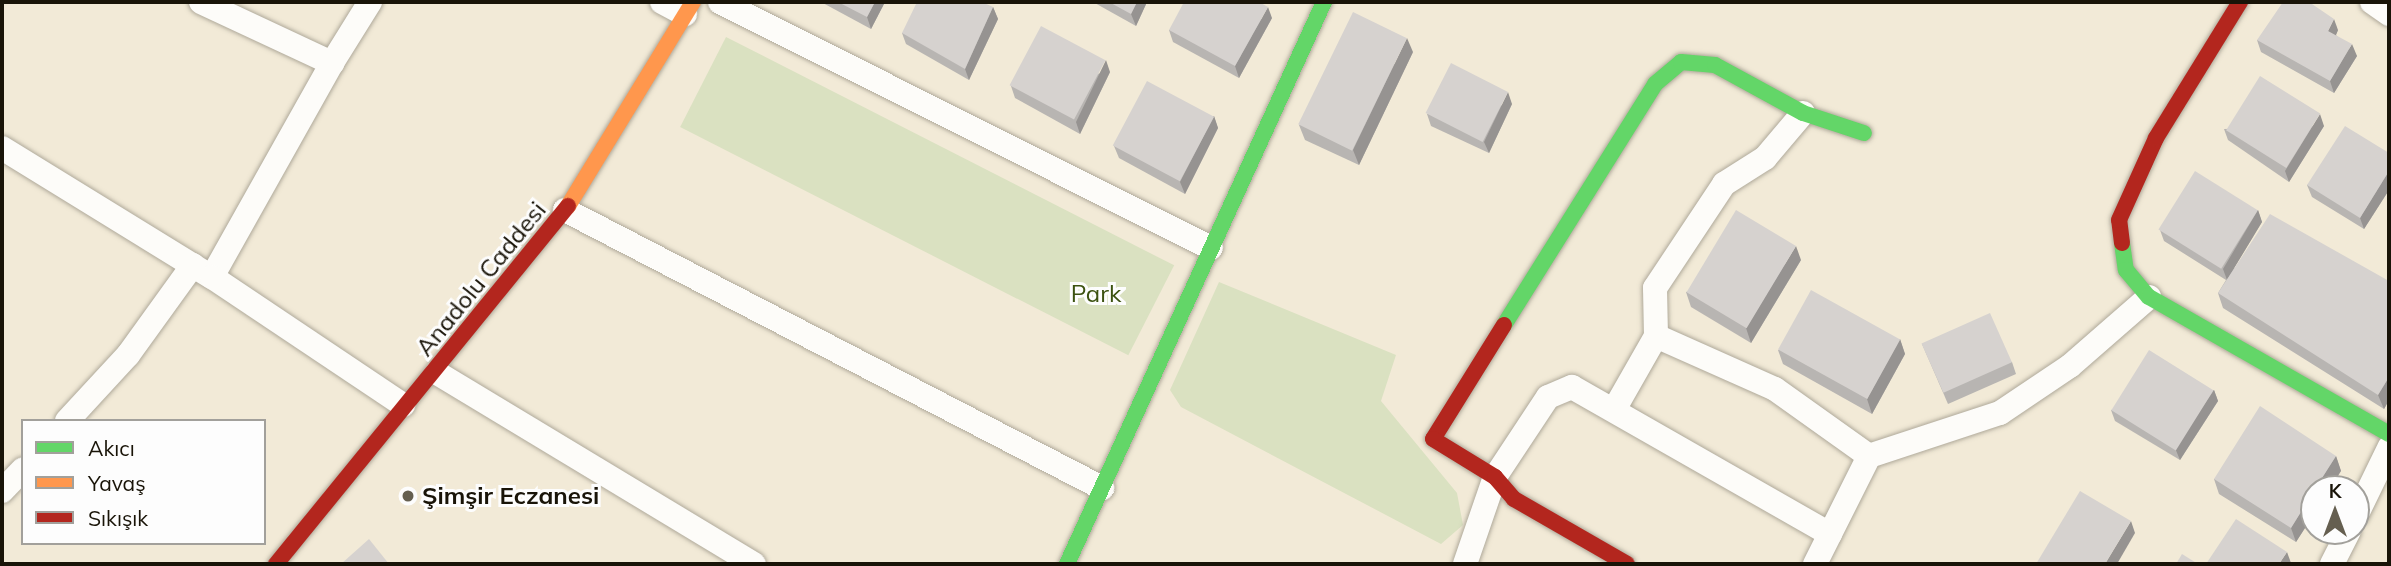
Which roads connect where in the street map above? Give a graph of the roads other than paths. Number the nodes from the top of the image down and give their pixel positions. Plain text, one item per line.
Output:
1 (201, 2) edge
2 (370, 2) edge
3 (662, 2) edge
4 (720, 2) edge
5 (1324, 2) edge
6 (2240, 2) edge
7 (2372, 2) edge
8 (689, 8) edge
9 (2389, 14) edge
10 (332, 63) junction
11 (1803, 113) junction
12 (1864, 133) dead end
13 (2, 148) edge
14 (565, 210) junction
15 (1211, 248) junction
16 (202, 271) junction
17 (2149, 297) junction
18 (1656, 335) junction
19 (437, 373) junction
20 (403, 405) junction
21 (1615, 408) junction
22 (69, 419) edge
23 (2389, 434) edge
24 (2389, 448) edge
25 (1869, 456) junction
26 (21, 470) edge
27 (1495, 477) junction
28 (2370, 487) edge
29 (1102, 488) junction
30 (2, 491) edge
31 (1830, 534) junction
32 (2342, 545) edge
33 (276, 564) edge
34 (754, 564) edge
35 (1067, 564) edge
36 (1465, 564) edge
37 (1627, 564) edge
38 (1815, 564) edge
39 (2332, 564) edge

1 - 10 street
2 - 10 street
3 - 8 street
4 - 15 street
5 - 15 street
6 - 17 street
7 - 9 street
8 - 14 street, Anadolu Caddesi
10 - 16 street
11 - 12 street
11 - 18 street
11 - 27 street
13 - 16 street
14 - 19 street, Anadolu Caddesi
14 - 29 street
15 - 29 street
16 - 20 street
16 - 22 street
17 - 23 street
17 - 25 street
18 - 21 street
18 - 25 street
19 - 20 street, Anadolu Caddesi
19 - 34 street
20 - 33 street, Anadolu Caddesi
21 - 27 street
21 - 31 street
24 - 28 street
25 - 31 street
26 - 30 street
27 - 36 street
27 - 37 street
29 - 35 street
31 - 38 street
32 - 39 street

